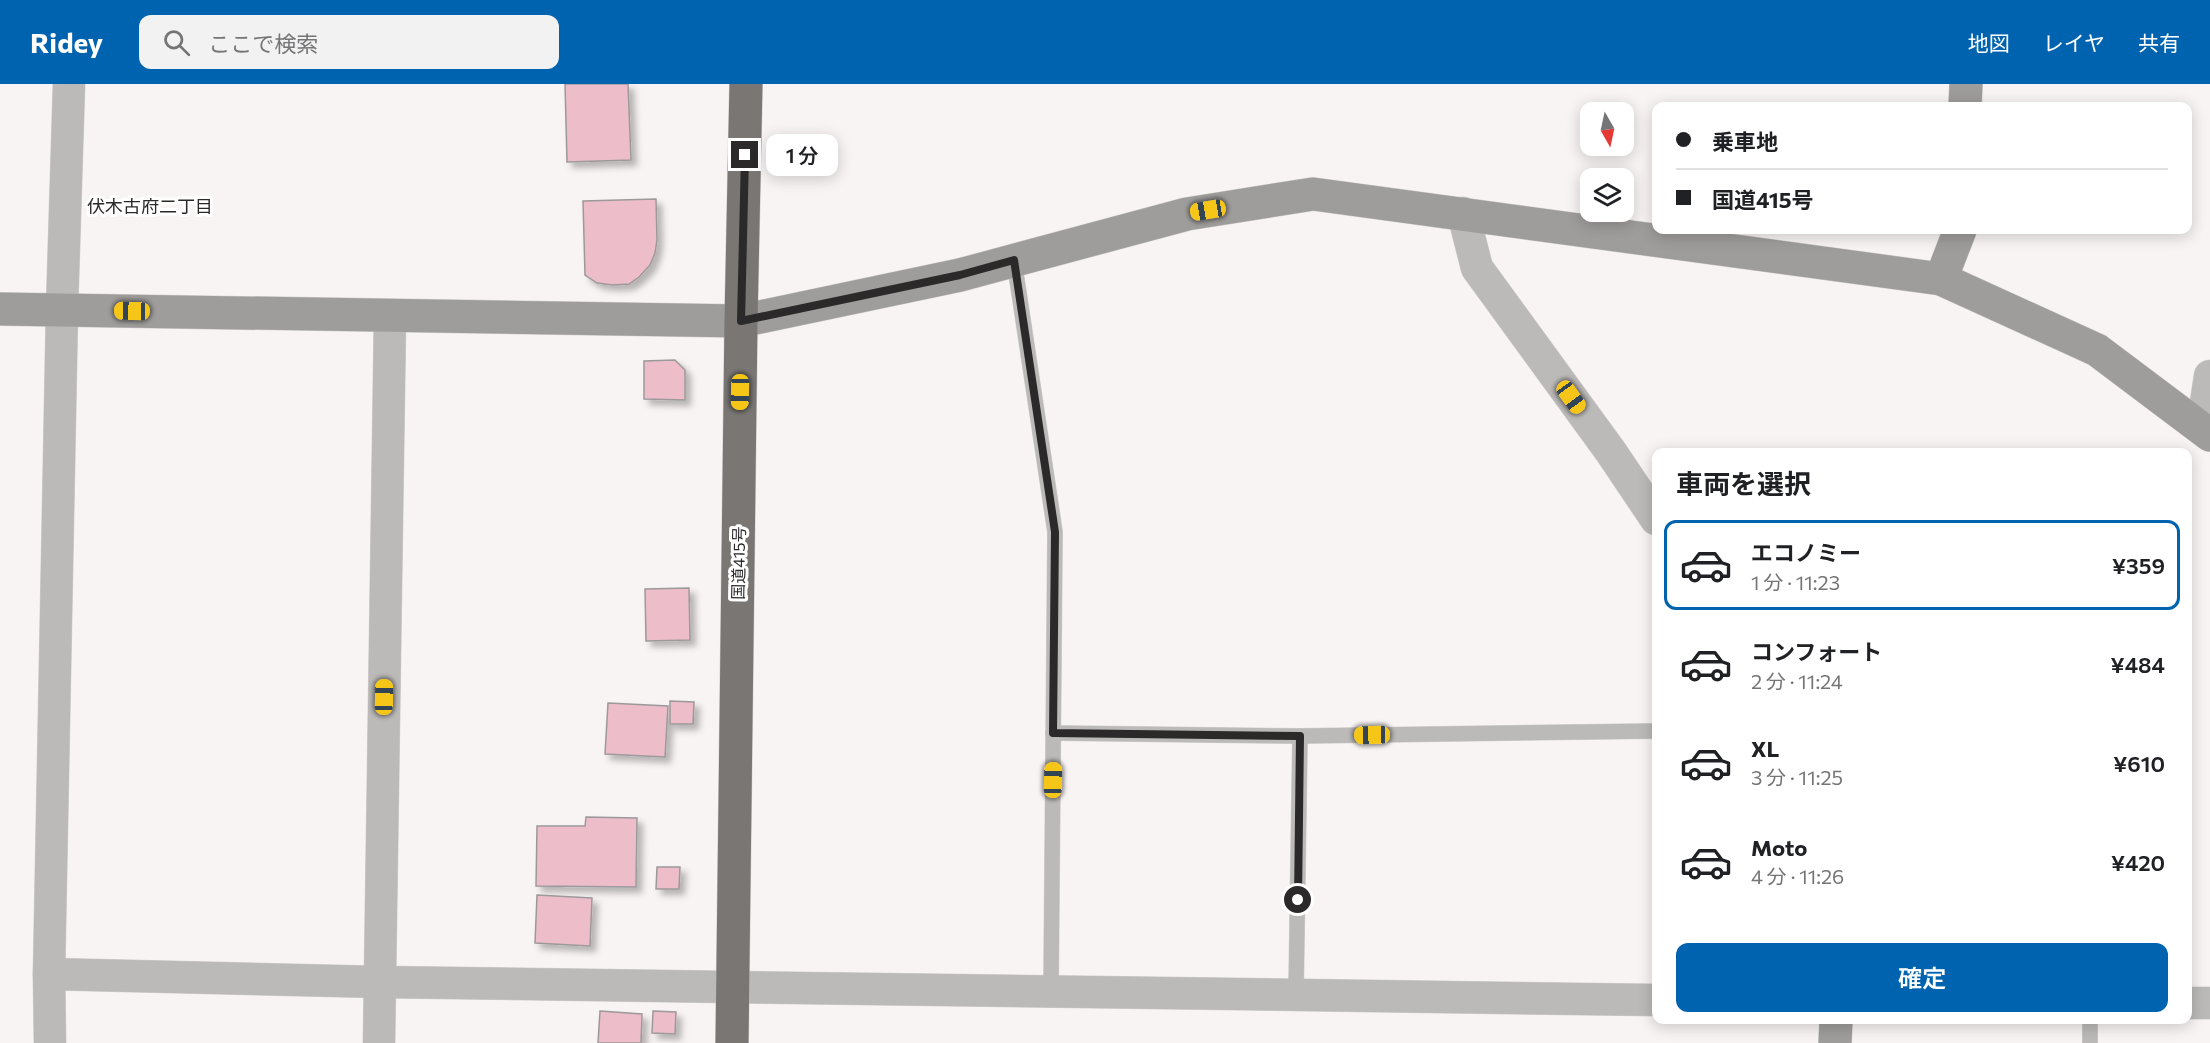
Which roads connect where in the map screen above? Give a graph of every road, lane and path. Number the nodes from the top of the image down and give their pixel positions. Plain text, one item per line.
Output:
1 (69, 84) edge
2 (746, 84) edge
3 (1966, 84) edge
4 (1965, 102) edge
5 (1463, 213) junction
6 (1958, 234) edge
7 (1014, 260) junction
8 (1941, 279) junction
9 (0, 309) edge
10 (62, 309) junction
11 (390, 317) junction
12 (741, 321) junction
13 (2210, 376) edge
14 (2206, 432) edge
15 (1652, 513) edge
16 (1652, 731) edge
17 (1053, 733) junction
18 (1300, 736) junction
19 (49, 974) junction
20 (380, 982) junction
21 (733, 986) junction
22 (1051, 991) junction
23 (1296, 994) junction
24 (1652, 1000) edge
25 (2192, 1003) edge
26 (2210, 1003) edge
27 (1836, 1024) edge
28 (2090, 1024) edge
29 (50, 1043) edge
30 (379, 1043) edge
31 (732, 1043) edge
32 (1835, 1043) edge
33 (2090, 1043) edge

1 - 10 street
2 - 12 highway, 国道415号
3 - 4 street
5 - 7 street
5 - 8 street
5 - 15 street
6 - 8 street
7 - 12 street
7 - 17 lane
8 - 14 street
9 - 10 street
10 - 11 street
10 - 19 street
11 - 12 street
11 - 20 street
12 - 21 highway, 国道415号
13 - 14 street
16 - 18 lane
17 - 18 lane
17 - 22 lane
18 - 23 lane
19 - 20 street
19 - 29 street
20 - 21 street
20 - 30 street
21 - 22 street
21 - 31 highway, 国道415号
22 - 23 street
23 - 24 street
25 - 26 street
27 - 32 street
28 - 33 lane

